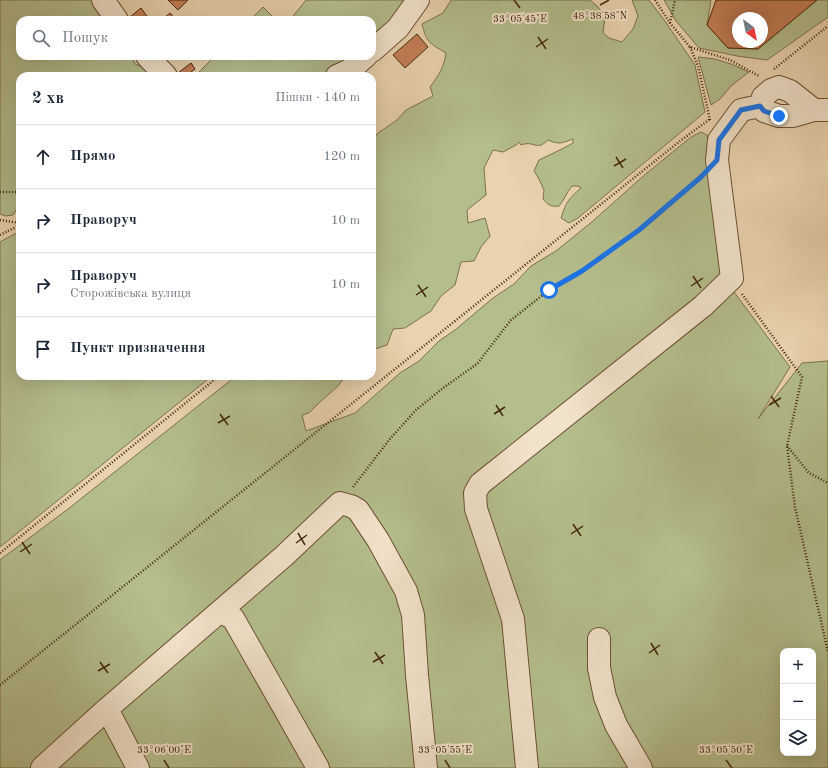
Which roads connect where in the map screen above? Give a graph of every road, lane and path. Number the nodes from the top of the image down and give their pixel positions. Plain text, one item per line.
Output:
1 (103, 0) edge
2 (418, 0) edge
3 (655, 0) edge
4 (675, 0) edge
5 (114, 16) edge
6 (670, 23) junction
7 (828, 26) edge
8 (376, 47) edge
9 (690, 47) junction
10 (151, 60) edge
11 (361, 60) edge
12 (162, 72) edge
13 (346, 72) edge
14 (769, 73) dead end
15 (763, 78) dead end
16 (821, 110) edge
17 (716, 115) dead end
18 (710, 119) junction
19 (718, 150) junction
20 (0, 192) edge
21 (16, 192) edge
22 (0, 220) edge
23 (16, 223) edge
24 (16, 226) edge
25 (0, 235) edge
26 (732, 278) junction
27 (214, 380) edge
28 (787, 446) junction
29 (828, 483) edge
30 (340, 504) junction
31 (0, 553) edge
32 (220, 612) junction
33 (599, 640) dead end
34 (828, 652) edge
35 (0, 685) edge
36 (107, 709) junction
37 (42, 768) edge
38 (138, 768) edge
39 (318, 768) edge
40 (426, 768) edge
41 (527, 768) edge
42 (641, 768) edge

1 - 5 street
2 - 8 street
3 - 6 path
4 - 6 path
6 - 9 path
7 - 14 path
9 - 15 path
9 - 18 path
10 - 12 street
11 - 13 street
16 - 19 street
17 - 18 path
18 - 19 path
18 - 35 path
19 - 26 street
19 - 30 path
20 - 21 path
22 - 23 path
24 - 25 path
26 - 28 path
26 - 41 street
27 - 31 path
28 - 29 path
28 - 34 path
30 - 32 street
30 - 40 street
32 - 36 street
32 - 39 street
33 - 42 street
36 - 37 street
36 - 38 street

